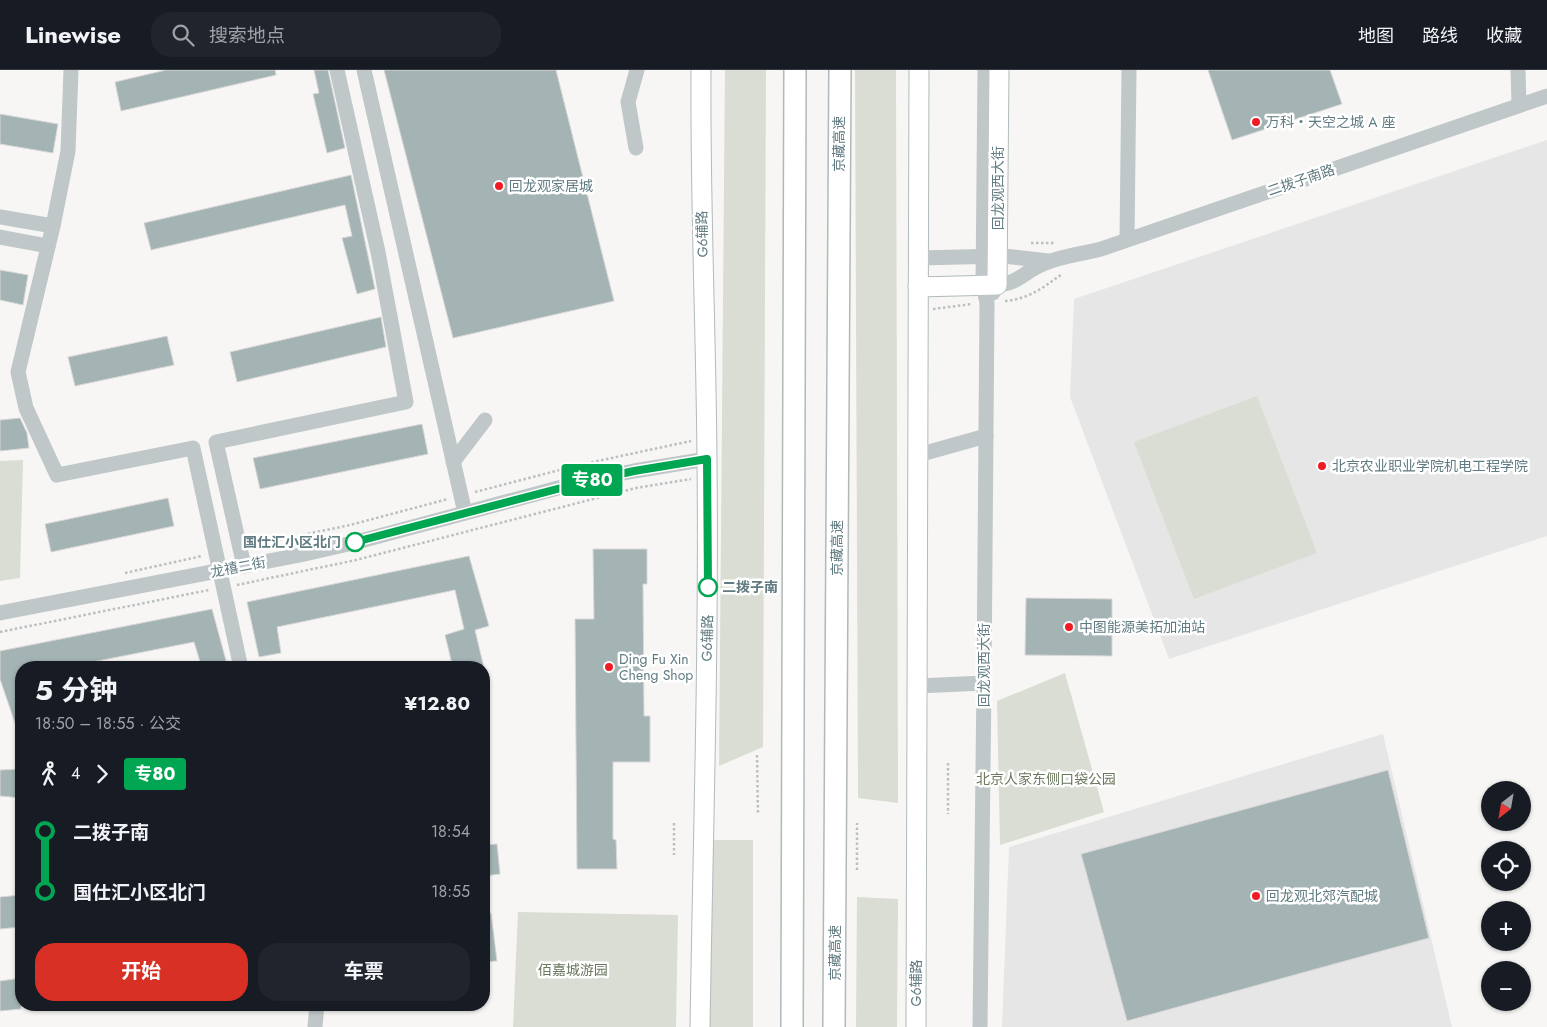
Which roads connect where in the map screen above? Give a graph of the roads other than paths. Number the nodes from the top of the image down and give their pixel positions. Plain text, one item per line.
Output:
1 (71, 70) edge
2 (337, 70) edge
3 (364, 70) edge
4 (637, 70) edge
5 (701, 70) edge
6 (795, 70) edge
7 (840, 70) edge
8 (919, 70) edge
9 (985, 70) edge
10 (998, 70) edge
11 (1129, 70) edge
12 (1518, 70) edge
13 (1547, 96) edge
14 (1519, 105) junction
15 (636, 148) dead end
16 (0, 217) edge
17 (53, 226) junction
18 (0, 237) edge
19 (1128, 240) junction
20 (48, 246) junction
21 (990, 256) junction
22 (918, 258) junction
23 (1054, 260) junction
24 (918, 287) junction
25 (989, 291) junction
26 (485, 420) dead end
27 (986, 436) junction
28 (216, 442) junction
29 (193, 448) junction
30 (918, 455) junction
31 (700, 460) junction
32 (453, 462) junction
33 (464, 513) junction
34 (244, 566) junction
35 (219, 571) junction
36 (0, 613) edge
37 (239, 661) edge
38 (984, 683) junction
39 (917, 686) junction
40 (316, 1011) edge
41 (315, 1027) edge
42 (700, 1027) edge
43 (792, 1027) edge
44 (834, 1027) edge
45 (916, 1027) edge
46 (980, 1027) edge

1 - 17 street
2 - 28 street
3 - 32 street
4 - 15 street
5 - 31 main road, G6辅路
6 - 43 highway
7 - 44 highway, 京藏高速
8 - 22 main road, G6辅路
9 - 21 street, 回龙观西大街
10 - 21 main road, 回龙观西大街
11 - 19 street
12 - 14 street
13 - 14 street, 二拨子南路
14 - 19 street, 二拨子南路
16 - 17 street
17 - 20 street
18 - 20 street
19 - 23 street, 二拨子南路
20 - 29 street
21 - 22 street, 二拨子南路
21 - 23 street, 二拨子南路
21 - 25 main road, 回龙观西大街
22 - 24 main road, G6辅路
23 - 25 street, 二拨子南路
24 - 25 main road, 二拨子南路
24 - 30 main road, G6辅路
25 - 27 street, 回龙观西大街
26 - 32 street
27 - 30 street
27 - 38 street, 回龙观西大街
28 - 29 street
28 - 34 street
29 - 35 street
30 - 39 main road, G6辅路
31 - 33 street, 龙禧二街
31 - 42 main road, G6辅路
32 - 33 street
33 - 34 street, 龙禧二街
34 - 35 street, 龙禧二街
35 - 36 street, 龙禧二街
35 - 37 street
38 - 39 street
38 - 46 street, 回龙观西大街
39 - 45 main road, G6辅路
40 - 41 street

